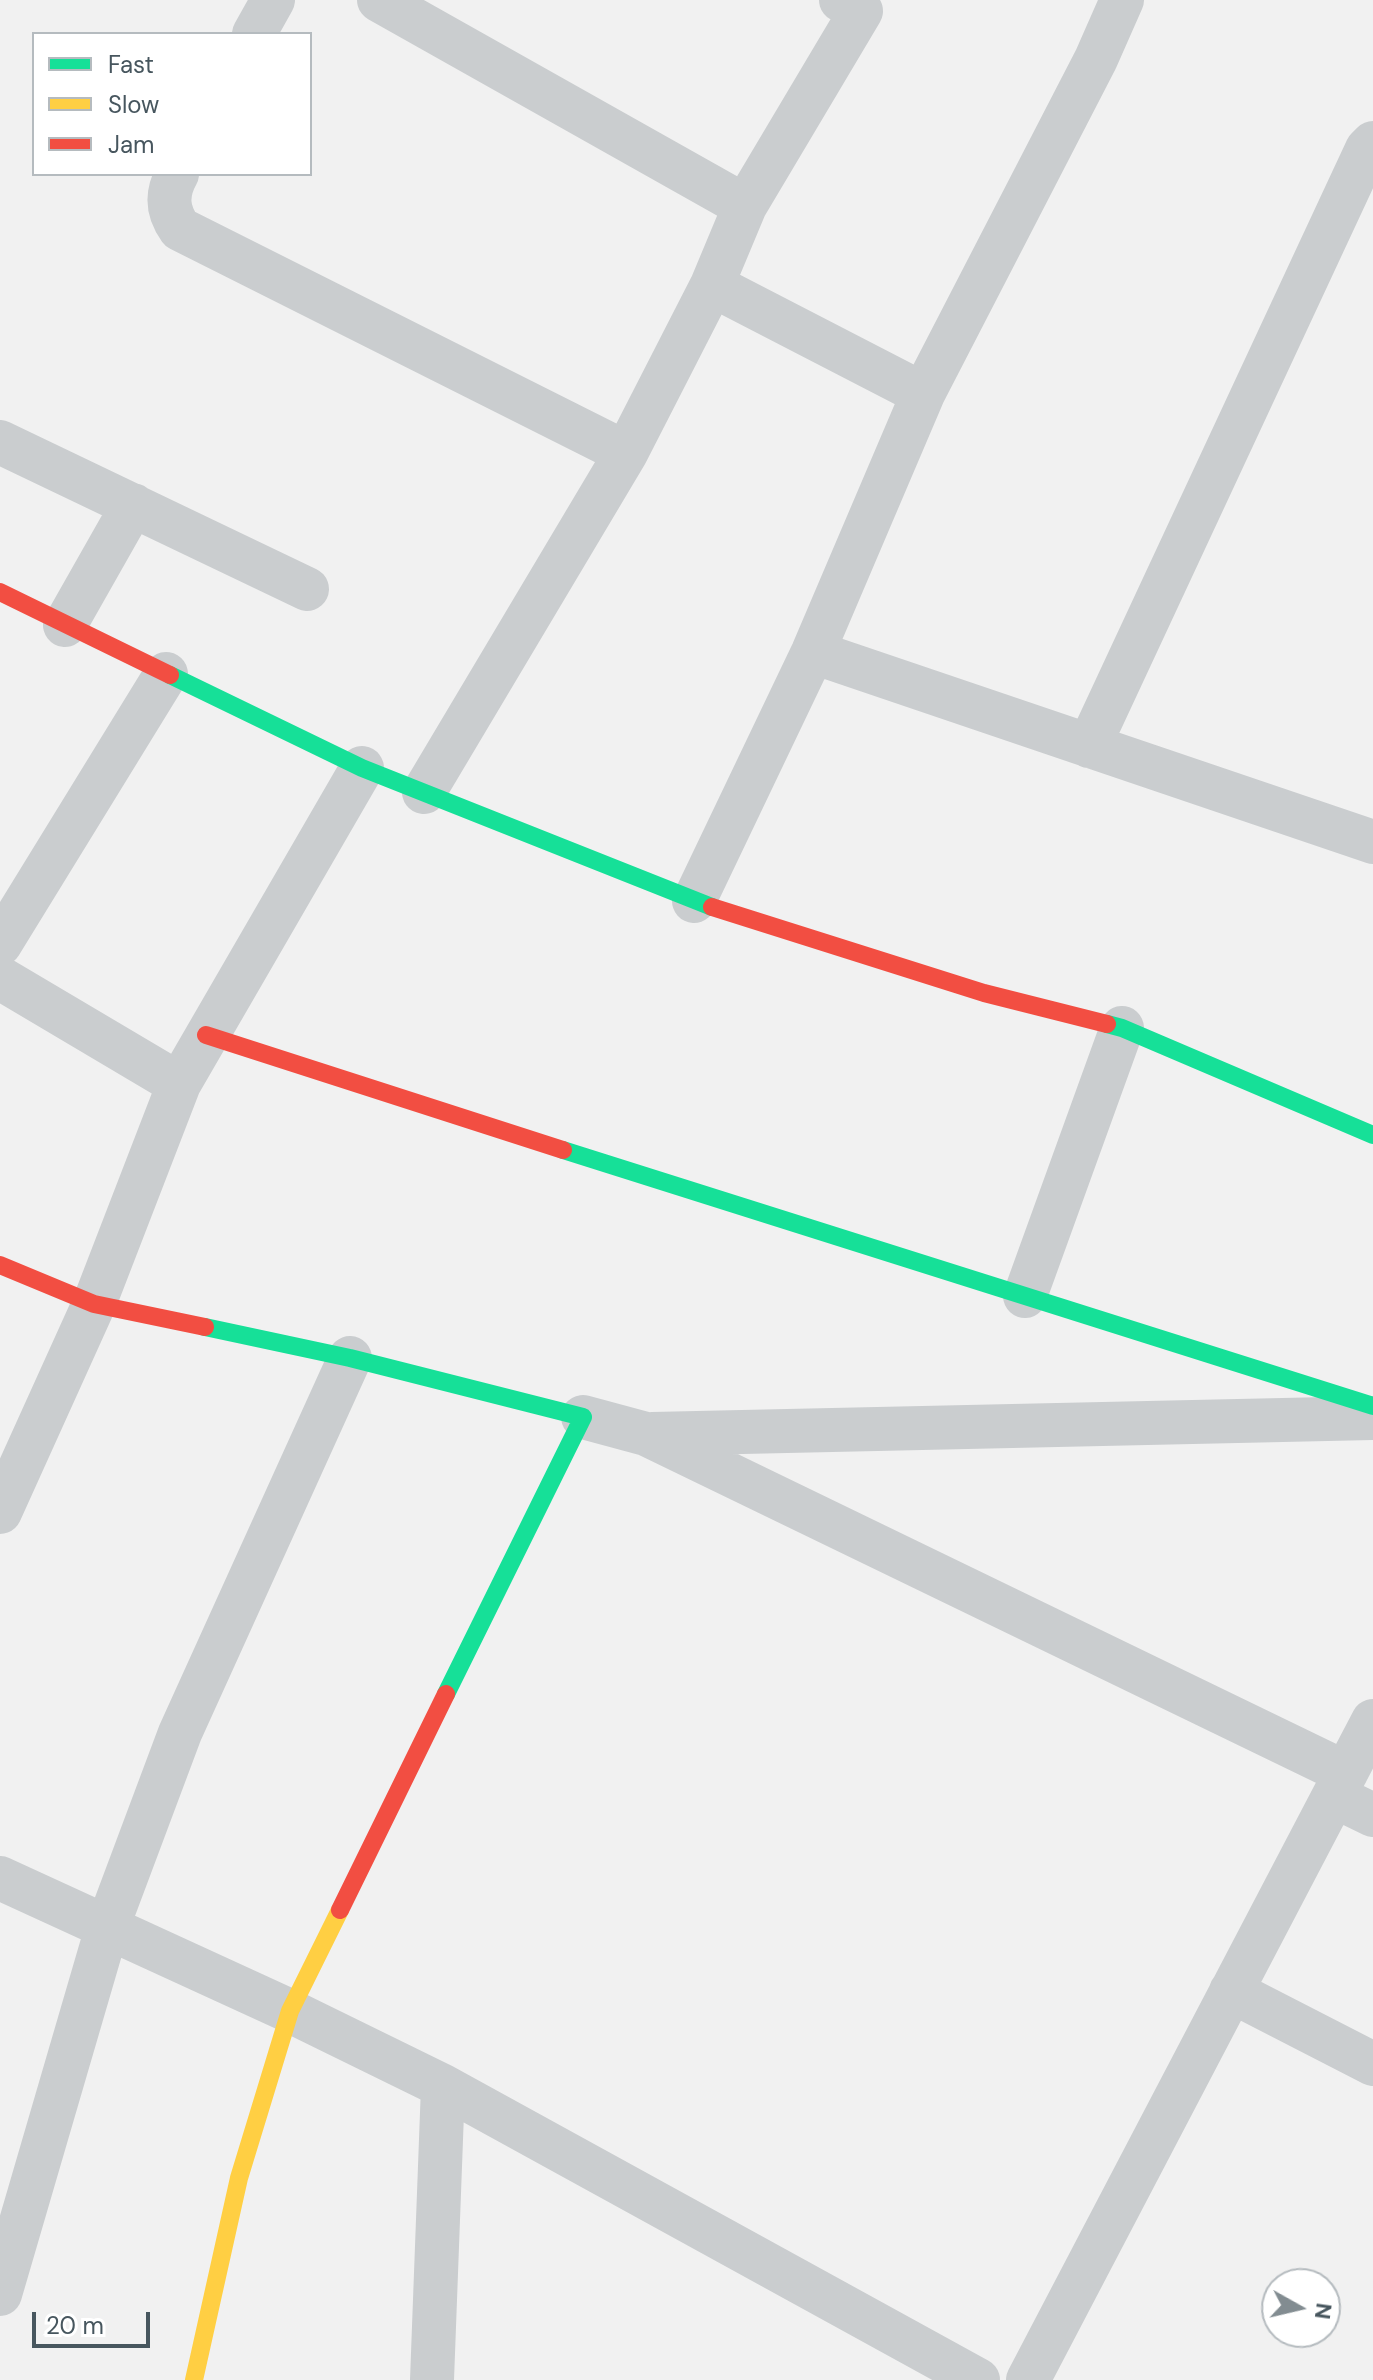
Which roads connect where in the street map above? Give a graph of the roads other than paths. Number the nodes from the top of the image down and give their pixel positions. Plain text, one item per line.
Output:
1 (273, 0) edge
2 (379, 0) edge
3 (1122, 0) edge
4 (857, 4) edge
5 (255, 32) edge
6 (1373, 143) edge
7 (176, 176) edge
8 (745, 206) junction
9 (712, 285) junction
10 (923, 394) junction
11 (0, 442) edge
12 (626, 453) junction
13 (133, 505) junction
14 (307, 589) dead end
15 (0, 592) edge
16 (65, 625) junction
17 (813, 652) junction
18 (166, 674) junction
19 (1089, 746) junction
20 (362, 768) junction
21 (424, 792) junction
22 (1373, 842) edge
23 (694, 901) junction
24 (0, 944) edge
25 (0, 978) edge
26 (1122, 1028) junction
27 (206, 1035) junction
28 (179, 1084) junction
29 (1373, 1135) edge
30 (0, 1265) edge
31 (1025, 1296) junction
32 (94, 1304) junction
33 (350, 1358) junction
34 (1373, 1406) edge
35 (583, 1417) junction
36 (1373, 1418) edge
37 (646, 1434) junction
38 (0, 1512) edge
39 (1373, 1721) edge
40 (1340, 1785) junction
41 (1373, 1815) edge
42 (0, 1878) edge
43 (107, 1928) junction
44 (1231, 1991) junction
45 (290, 2011) junction
46 (1373, 2064) edge
47 (443, 2086) junction
48 (0, 2294) edge
49 (194, 2380) edge
50 (432, 2380) edge
51 (978, 2380) edge
52 (1028, 2380) edge

1 - 5 street
2 - 8 street
3 - 10 street
4 - 8 street
6 - 19 street
7 - 12 street
8 - 9 street
9 - 10 street
9 - 12 street
10 - 17 street
11 - 13 street
12 - 21 street
13 - 14 street
13 - 16 street
15 - 16 street
16 - 18 street
17 - 19 street
17 - 23 street
18 - 20 street
18 - 24 street
19 - 22 street
20 - 21 street
20 - 27 street
21 - 23 street
23 - 26 street
25 - 28 street
26 - 29 street
26 - 31 street
27 - 28 street
27 - 31 street
28 - 32 street
30 - 32 street
31 - 34 street
32 - 33 street
32 - 38 street
33 - 35 street
33 - 43 street
35 - 37 street
35 - 45 street
36 - 37 street
37 - 40 street
39 - 40 street
40 - 41 street
40 - 44 street
42 - 43 street
43 - 45 street
43 - 48 street
44 - 46 street
44 - 52 street
45 - 47 street
45 - 49 street
47 - 50 street
47 - 51 street

